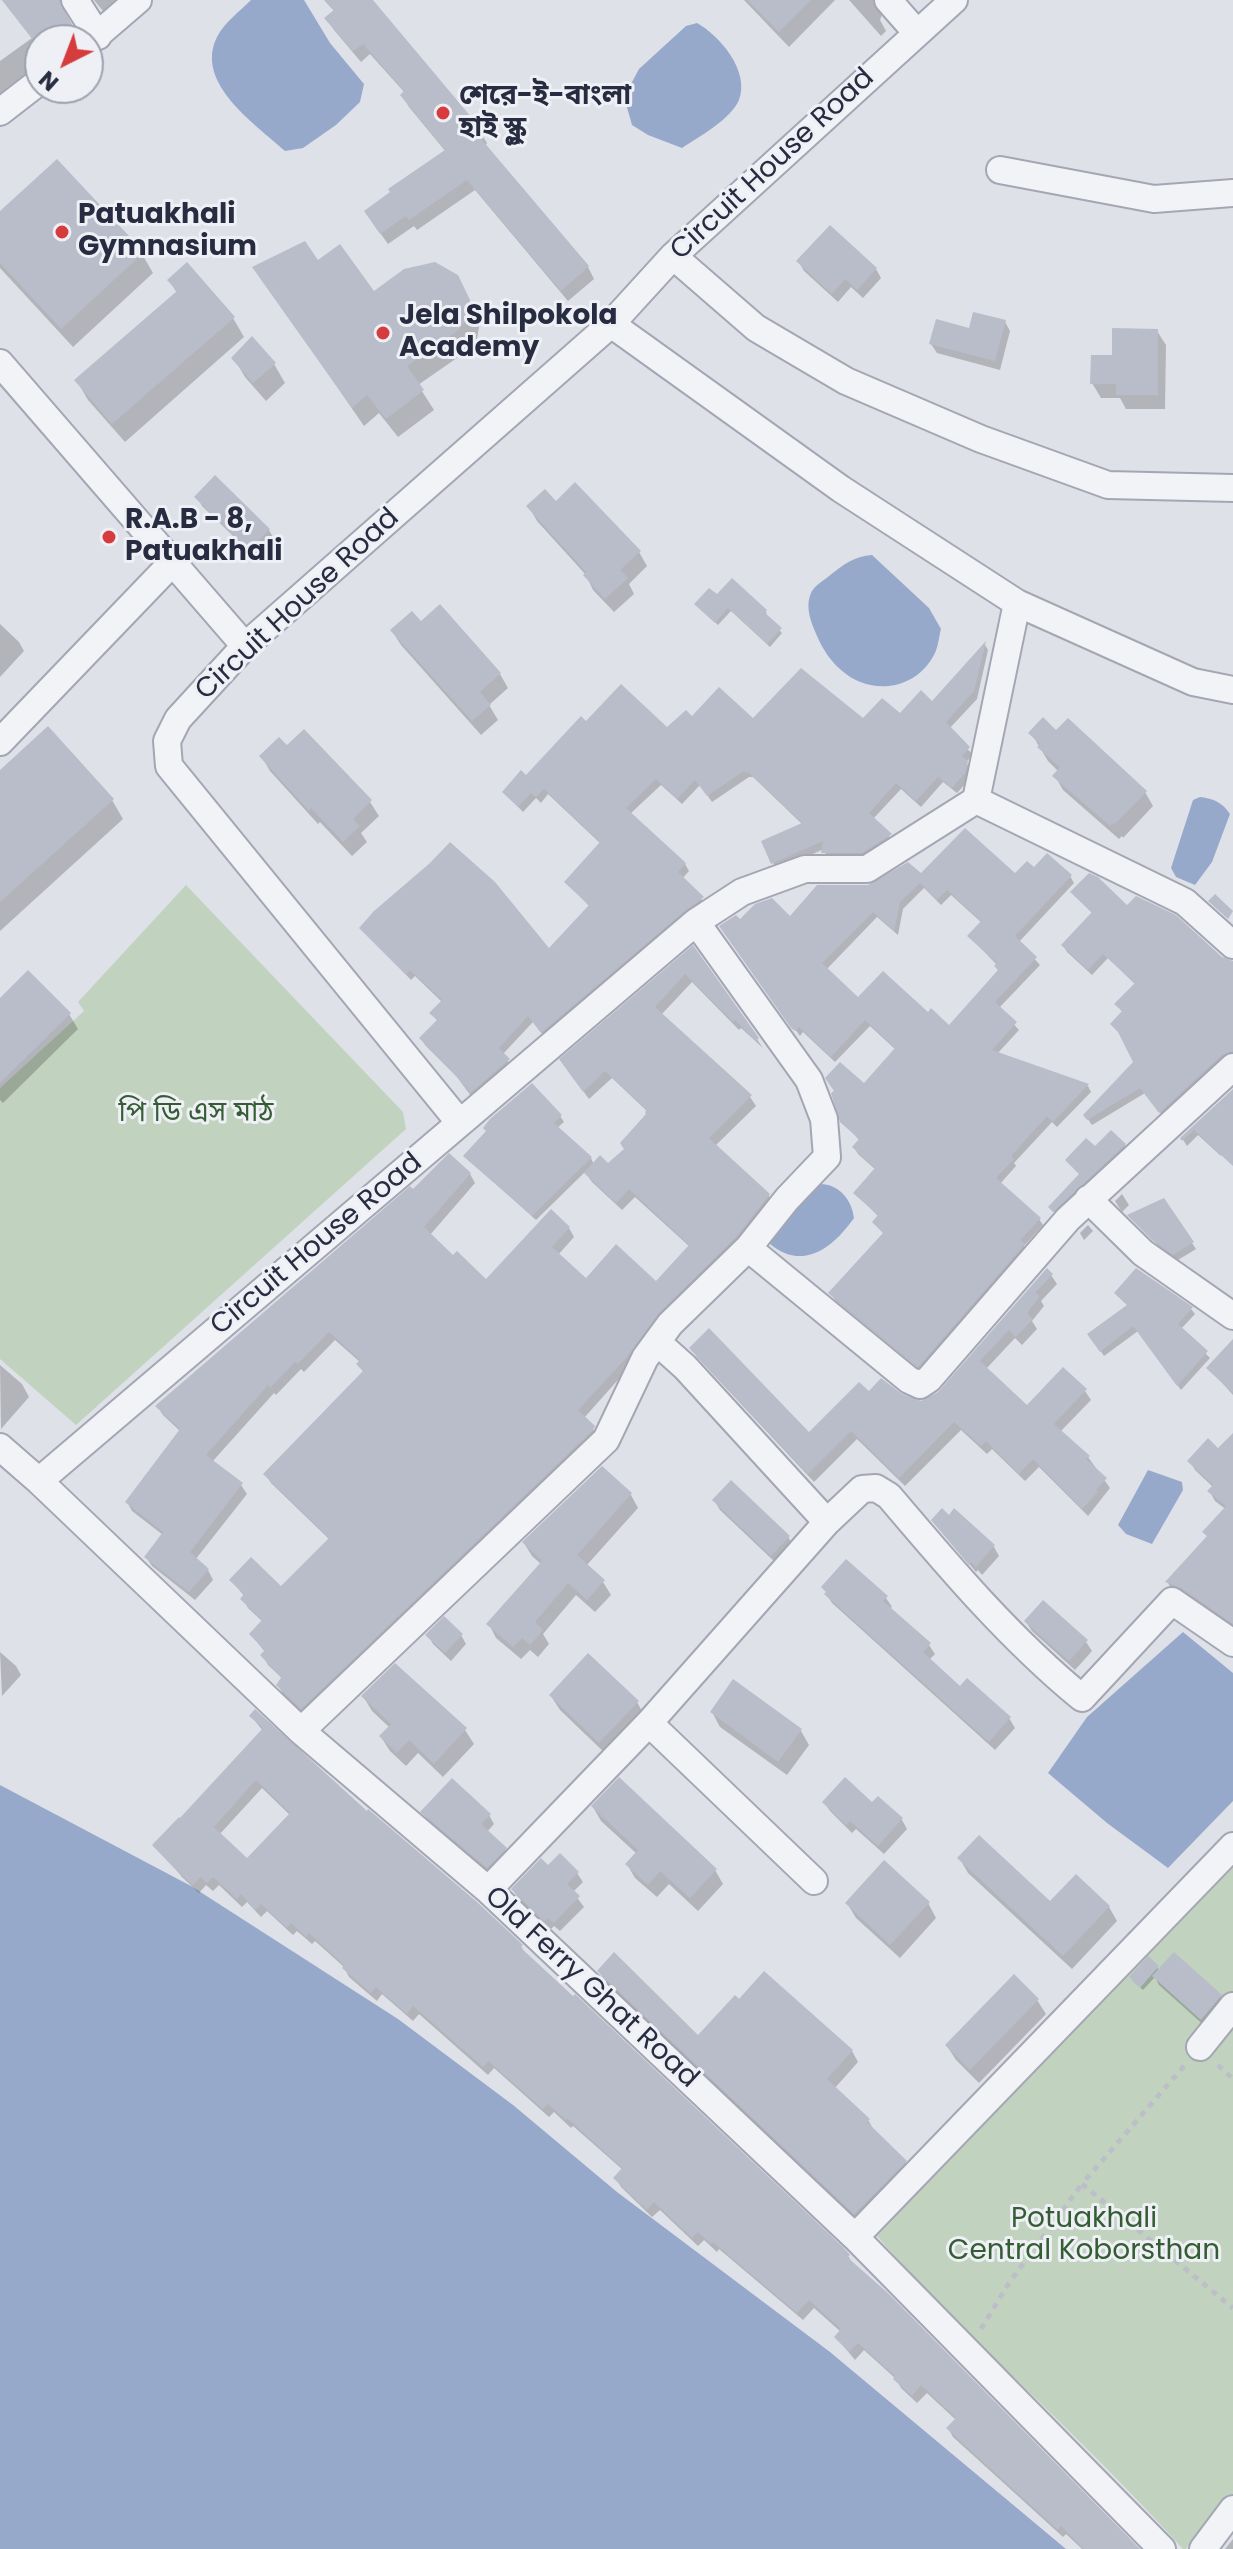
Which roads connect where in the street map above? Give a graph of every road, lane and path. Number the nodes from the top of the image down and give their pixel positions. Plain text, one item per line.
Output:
1 (75, 0) edge
2 (138, 0) edge
3 (888, 0) edge
4 (954, 0) edge
5 (86, 24) edge
6 (104, 30) edge
7 (917, 33) junction
8 (24, 93) edge
9 (0, 112) edge
10 (1000, 170) dead end
11 (1233, 193) edge
12 (673, 256) junction
13 (611, 324) junction
14 (0, 363) edge
15 (1233, 488) edge
16 (173, 562) junction
17 (1017, 603) junction
18 (245, 646) junction
19 (1233, 690) edge
20 (0, 742) edge
21 (976, 800) junction
22 (696, 922) junction
23 (1233, 945) edge
24 (1233, 1067) edge
25 (460, 1123) junction
26 (1088, 1199) junction
27 (748, 1248) junction
28 (1233, 1316) edge
29 (657, 1342) junction
30 (0, 1447) edge
31 (39, 1481) junction
32 (827, 1522) junction
33 (1233, 1643) edge
34 (649, 1723) junction
35 (301, 1731) junction
36 (1233, 1846) edge
37 (814, 1881) dead end
38 (488, 1890) junction
39 (1233, 2006) edge
40 (1200, 2047) junction
41 (1233, 2079) edge
42 (1082, 2184) junction
43 (855, 2237) junction
44 (1233, 2308) edge
45 (978, 2334) dead end
46 (1233, 2509) edge
47 (1162, 2549) edge
48 (1203, 2549) edge

1 - 5 street
2 - 6 street
3 - 7 street
4 - 7 street, Circuit House Road
7 - 12 street, Circuit House Road
8 - 9 street
10 - 11 street
12 - 13 street, Circuit House Road
12 - 15 street
13 - 17 street
13 - 18 street, Circuit House Road
14 - 16 street
16 - 18 street
16 - 20 street
17 - 19 street
17 - 21 street
18 - 25 street, Circuit House Road
21 - 22 street
21 - 23 street
22 - 25 street
22 - 27 street
24 - 26 street
25 - 31 street, Circuit House Road
26 - 27 street
26 - 28 street
27 - 29 street
29 - 32 street
29 - 35 street
30 - 31 street, Old Ferry Ghat Road
31 - 35 street, Old Ferry Ghat Road
32 - 33 street
32 - 34 street
34 - 37 street
34 - 38 street
35 - 38 street, Old Ferry Ghat Road
36 - 43 street
38 - 43 street, Old Ferry Ghat Road
39 - 40 street
40 - 41 path
40 - 42 path
42 - 44 path
42 - 45 path
43 - 47 street, Old Ferry Ghat Road
46 - 48 street

